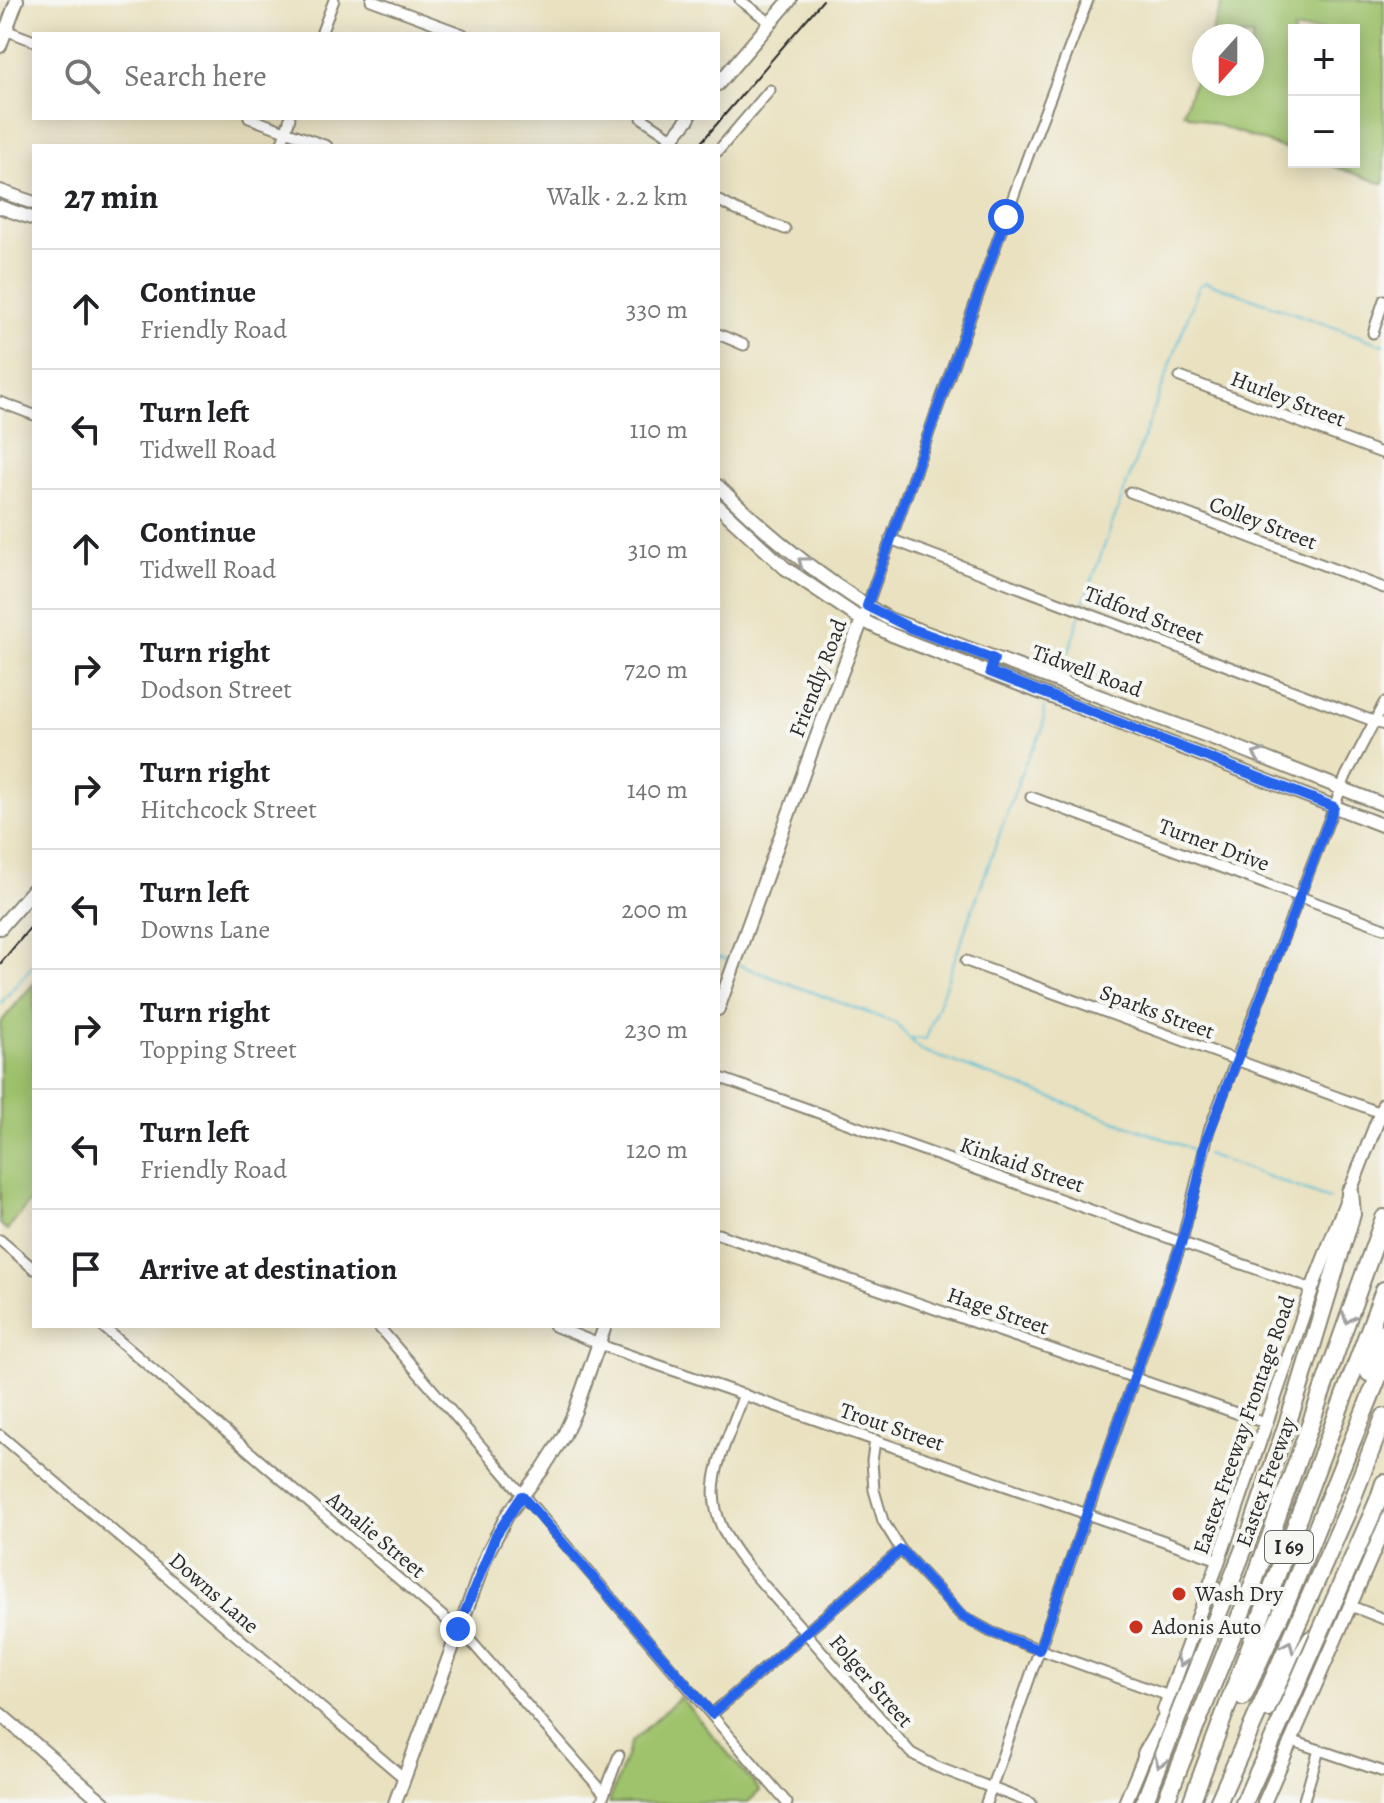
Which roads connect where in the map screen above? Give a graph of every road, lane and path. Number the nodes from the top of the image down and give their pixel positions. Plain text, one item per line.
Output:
1 (17, 0) edge
2 (334, 0) edge
3 (371, 0) edge
4 (740, 0) edge
5 (790, 0) edge
6 (1088, 0) edge
7 (771, 23) junction
8 (3, 30) edge
9 (322, 32) edge
10 (458, 32) edge
11 (32, 40) edge
12 (0, 46) edge
13 (720, 82) edge
14 (770, 90) dead end
15 (255, 120) edge
16 (289, 120) edge
17 (644, 120) edge
18 (687, 120) edge
19 (286, 131) junction
20 (669, 142) edge
21 (282, 144) edge
22 (322, 144) edge
23 (720, 149) edge
24 (0, 191) edge
25 (720, 201) edge
26 (32, 202) edge
27 (0, 207) edge
28 (32, 218) edge
29 (785, 229) dead end
30 (1384, 300) edge
31 (1373, 333) dead end
32 (720, 335) edge
33 (744, 345) dead end
34 (1180, 377) dead end
35 (0, 402) edge
36 (32, 414) edge
37 (1384, 454) edge
38 (720, 488) edge
39 (1130, 492) dead end
40 (720, 507) edge
41 (752, 528) junction
42 (890, 539) junction
43 (1384, 588) edge
44 (867, 606) junction
45 (862, 620) junction
46 (992, 666) junction
47 (1384, 703) edge
48 (1379, 723) edge
49 (1221, 741) junction
50 (1213, 761) junction
51 (1341, 789) junction
52 (1031, 797) dead end
53 (1384, 805) edge
54 (1334, 807) junction
55 (1384, 826) edge
56 (32, 891) edge
57 (1299, 896) junction
58 (0, 928) edge
59 (1384, 928) edge
60 (966, 961) dead end
61 (720, 1004) edge
62 (1237, 1060) junction
63 (720, 1078) edge
64 (1382, 1109) edge
65 (1350, 1192) junction
66 (1384, 1218) edge
67 (720, 1235) edge
68 (1182, 1241) junction
69 (1, 1242) edge
70 (32, 1267) edge
71 (1312, 1289) junction
72 (1384, 1290) edge
73 (1384, 1316) edge
74 (104, 1328) edge
75 (380, 1328) edge
76 (559, 1328) edge
77 (604, 1328) edge
78 (1384, 1332) edge
79 (599, 1345) junction
80 (1384, 1363) edge
81 (1136, 1378) junction
82 (1358, 1392) junction
83 (744, 1394) junction
84 (1384, 1417) edge
85 (1265, 1423) junction
86 (0, 1435) edge
87 (875, 1440) junction
88 (1384, 1483) edge
89 (522, 1496) junction
90 (1381, 1506) edge
91 (1088, 1515) junction
92 (1384, 1528) edge
93 (901, 1550) junction
94 (1219, 1560) junction
95 (1255, 1579) junction
96 (1351, 1606) junction
97 (1384, 1619) edge
98 (458, 1629) junction
99 (807, 1634) junction
100 (1039, 1650) junction
101 (1169, 1696) junction
102 (1242, 1699) junction
103 (0, 1714) edge
104 (712, 1714) junction
105 (1225, 1719) junction
106 (1293, 1741) junction
107 (1319, 1750) junction
108 (1146, 1754) junction
109 (619, 1755) dead end
110 (1234, 1768) junction
111 (1384, 1772) edge
112 (404, 1778) junction
113 (991, 1788) junction
114 (603, 1798) edge
115 (104, 1803) edge
116 (395, 1803) edge
117 (787, 1803) edge
118 (986, 1803) edge
119 (1031, 1803) edge
120 (1125, 1803) edge
121 (1144, 1803) edge
122 (1165, 1803) edge
123 (1192, 1803) edge
124 (1218, 1803) edge
125 (1244, 1803) edge
126 (1264, 1803) edge
127 (1303, 1803) edge

1 - 8 main road
2 - 9 street
3 - 10 street
4 - 7 street
5 - 7 main road
6 - 42 street, Friendly Road
7 - 13 main road
8 - 11 street
8 - 12 main road
14 - 23 street
15 - 19 street
16 - 19 street
17 - 20 street
18 - 20 main road
19 - 21 street
19 - 22 street
24 - 26 main road
25 - 29 street
27 - 28 main road
30 - 31 street
32 - 33 street
34 - 37 street, Hurley Street
35 - 36 street
38 - 41 main road, Tidwell Road
39 - 43 street, Colley Street
40 - 41 main road, Tidwell Road
44 -> 41 main road, Tidwell Road
41 - 45 main road, Tidwell Road
42 - 44 street, Friendly Road
42 - 48 street, Tidford Street
44 - 45 main road, Friendly Road
44 - 46 main road, Tidwell Road
45 - 46 main road, Tidwell Road
45 - 61 main road, Friendly Road
46 - 49 main road, Tidwell Road
46 - 50 main road, Tidwell Road
47 - 48 street
48 - 51 street
49 - 50 main road
51 -> 49 main road, Tidwell Road
50 - 54 main road, Tidwell Road
51 - 53 main road, Tidwell Road
51 - 54 street
52 - 57 street, Turner Drive
54 - 55 main road, Tidwell Road
54 - 57 street
56 - 58 main road
57 - 59 street, Turner Drive
57 - 62 street
60 - 62 street, Sparks Street
62 - 64 street, Sparks Street
62 - 68 street
63 - 68 street, Kinkaid Street
64 - 65 main road, Eastex Freeway Frontage Road
65 - 71 main road, Eastex Freeway Frontage Road
65 -> 121 highway, bridge
66 -> 95 highway, Eastex Freeway / I 69
67 - 81 street, Hage Street
68 - 71 street, Kinkaid Street
68 - 81 street
69 - 70 street
71 - 85 main road, Eastex Freeway Frontage Road
72 - 105 highway, I 69
73 - 82 highway
74 - 98 street, Amalie Street
75 - 89 street
76 - 79 street, Trout Street
77 - 79 main road
78 - 82 highway
79 - 83 street, Trout Street
79 - 89 main road
80 - 102 highway
81 - 85 street, Hage Street
81 - 91 street
82 - 102 highway
82 - 105 highway
83 - 87 street, Trout Street
83 - 99 street, Folger Street
110 -> 84 highway, I 69
85 - 94 main road, Eastex Freeway Frontage Road
86 - 112 street, Downs Lane
87 - 91 street, Trout Street
87 - 93 street
88 - 90 highway
89 - 98 main road
89 - 104 street
90 - 110 highway
90 - 125 highway, bridge
91 - 94 street, Trout Street
91 - 100 street
92 - 96 main road
93 - 99 street
93 - 100 street
94 -> 101 main road, Eastex Freeway Frontage Road
95 - 108 highway
95 - 122 highway, Eastex Freeway / I 69
96 - 97 street
96 - 106 main road
98 - 112 main road
98 - 114 street, Amalie Street
99 - 104 street
99 - 113 street, Folger Street
100 - 101 street
100 - 113 street
101 - 108 main road, Eastex Freeway Frontage Road
102 - 123 highway
103 - 115 main road
104 - 117 street
105 - 123 highway, I 69
106 - 107 street
106 - 126 main road
107 - 111 street
107 - 127 street
108 - 120 main road, Eastex Freeway Frontage Road
109 - 114 street
110 - 124 highway, I 69
112 - 116 main road
113 - 118 street
113 - 119 street, Folger Street

